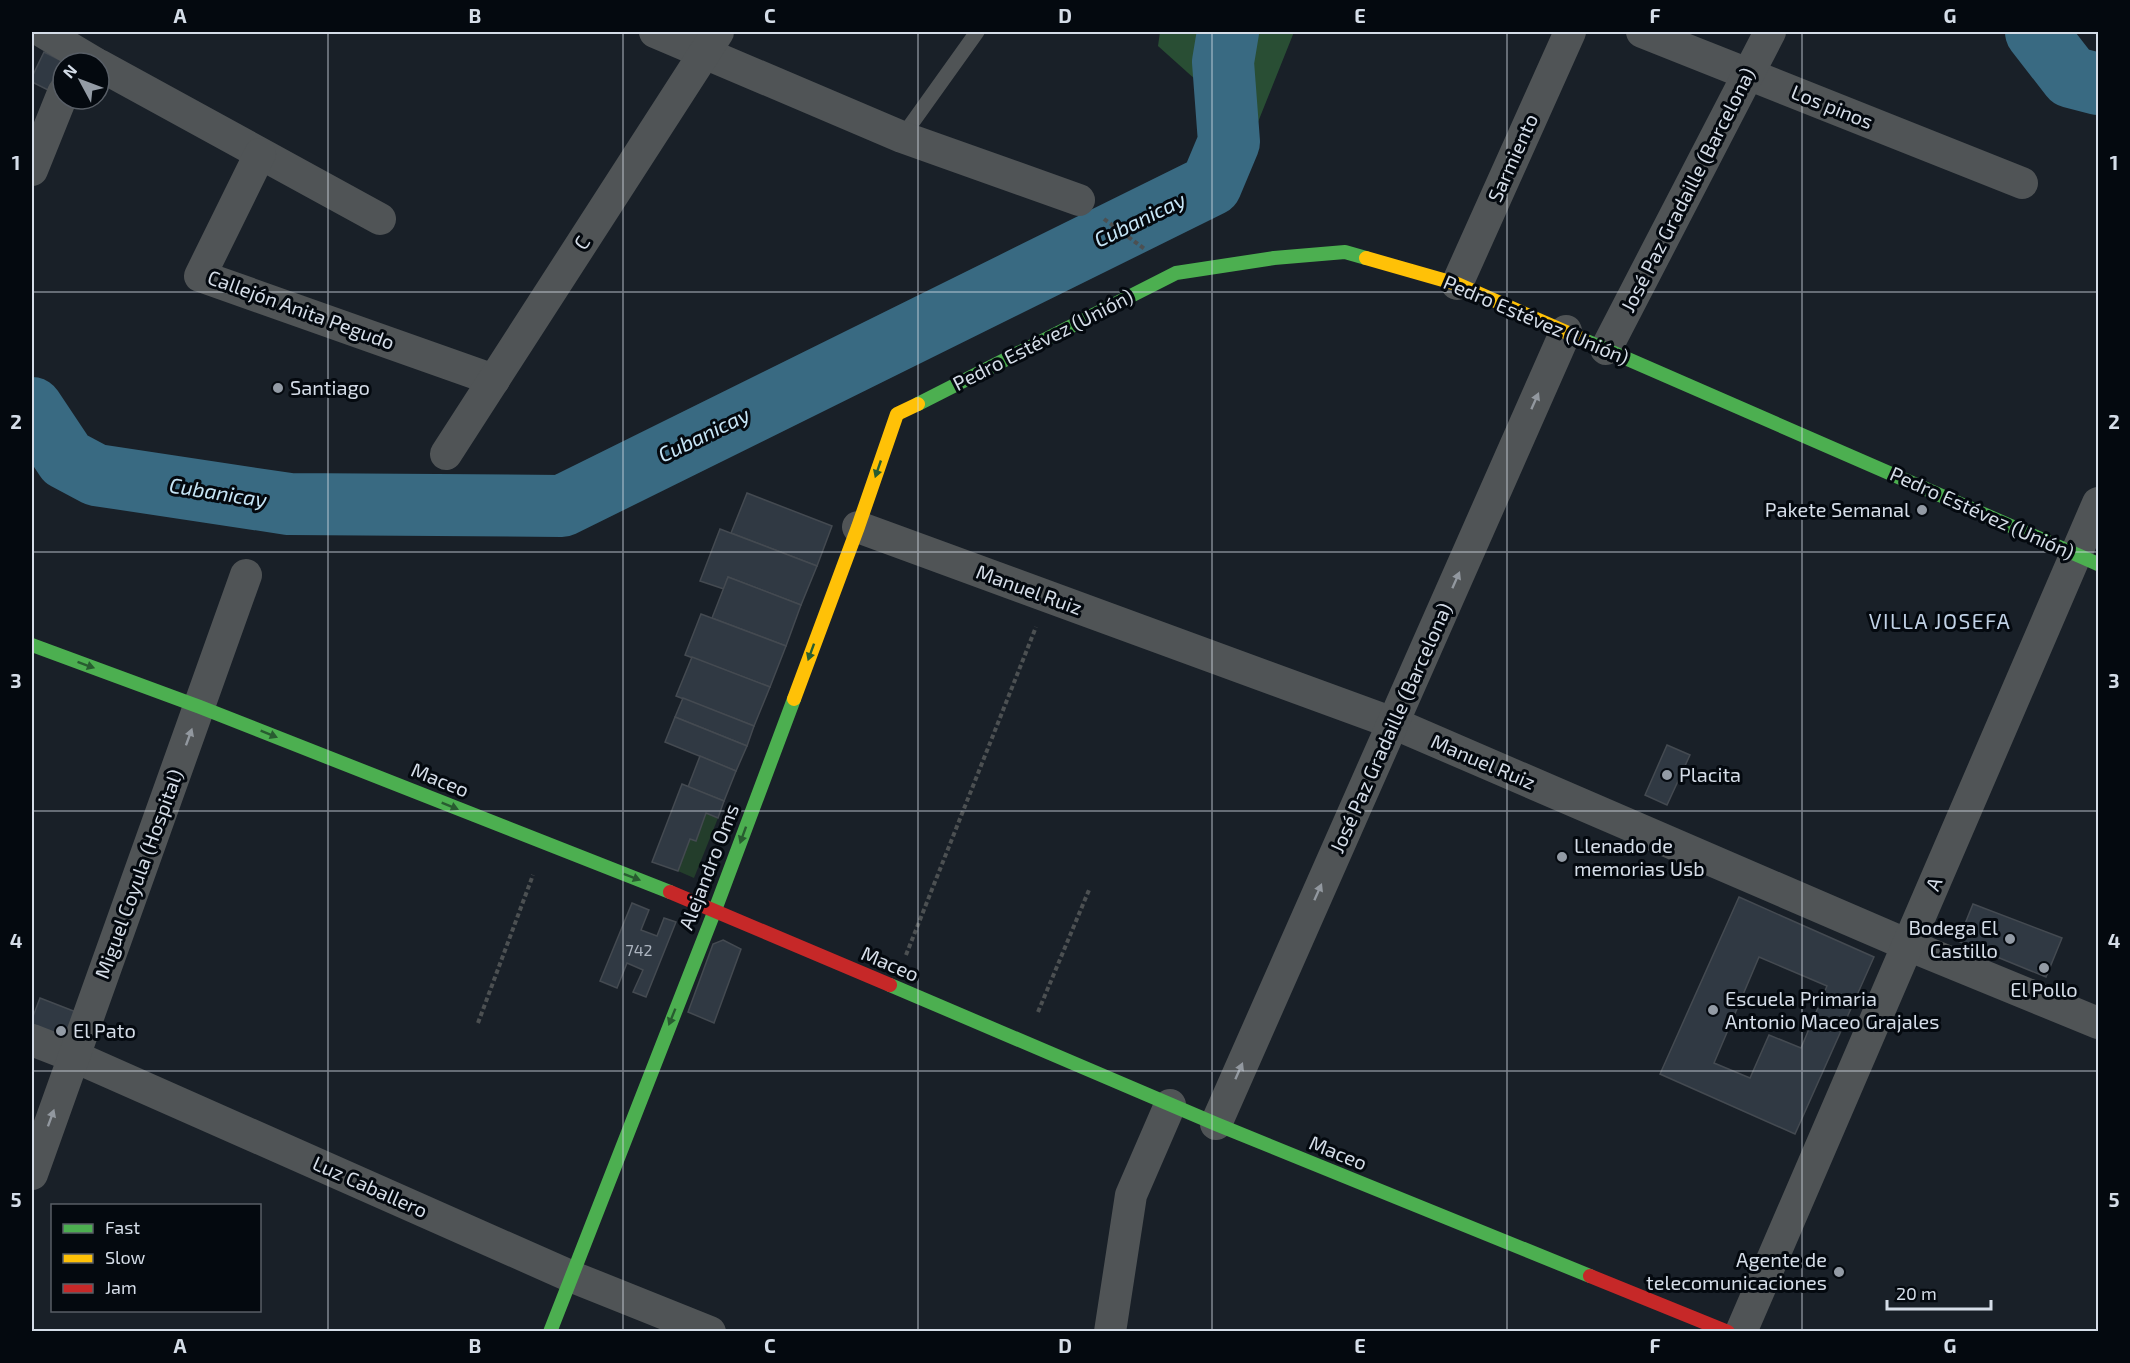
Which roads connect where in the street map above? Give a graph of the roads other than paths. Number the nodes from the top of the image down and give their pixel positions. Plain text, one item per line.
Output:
1 (43, 32) edge
2 (655, 32) edge
3 (977, 32) edge
4 (1570, 32) edge
5 (1642, 32) edge
6 (1770, 32) edge
7 (712, 42) edge
8 (72, 51) edge
9 (111, 74) edge
10 (1748, 74) junction
11 (56, 111) edge
12 (902, 136) junction
13 (260, 154) junction
14 (32, 170) edge
15 (2022, 183) dead end
16 (1079, 200) road end
17 (380, 219) dead end
18 (1457, 284) junction
19 (1566, 331) junction
20 (1606, 349) junction
21 (494, 380) junction
22 (897, 414) joint
23 (446, 454) dead end
24 (2098, 502) edge
25 (858, 527) junction
26 (2087, 559) edge
27 (246, 575) dead end
28 (32, 645) edge
29 (200, 707) junction
30 (1393, 723) junction
31 (715, 909) junction
32 (1908, 945) junction
33 (2098, 1023) edge
34 (32, 1040) edge
35 (73, 1056) junction
36 (1170, 1105) junction
37 (1216, 1124) junction
38 (32, 1173) edge
39 (570, 1276) junction
40 (550, 1332) edge
41 (710, 1332) edge
42 (1110, 1332) edge
43 (1728, 1332) edge
44 (1741, 1332) edge

1 - 8 street
2 - 7 street
3 - 12 lane
4 - 18 street, Sarmiento
5 - 10 street, Los pinos
6 - 10 street, José Paz Gradaille (Barcelona)
7 - 12 street
7 - 21 street, C
9 - 13 street
10 - 15 street, Los pinos
10 - 20 street, José Paz Gradaille (Barcelona)
11 - 14 street
12 - 16 street
13 - 17 street
13 - 21 street, Callejón Anita Pegudo
18 - 19 street, Pedro Estévez (Unión)
18 - 22 street, Pedro Estévez (Unión)
19 - 20 street, Pedro Estévez (Unión)
30 -> 19 street, José Paz Gradaille (Barcelona)
20 - 26 street, Pedro Estévez (Unión)
21 - 23 street, C
22 -> 25 street, Alejandro Oms
24 - 26 street, A
25 - 30 street, Manuel Ruiz
25 -> 31 street, Alejandro Oms
26 - 32 street, A
27 - 29 street, Miguel Coyula (Hospital)
28 -> 29 street, Maceo
29 -> 31 street, Maceo
35 -> 29 street, Miguel Coyula (Hospital)
30 - 32 street, Manuel Ruiz
37 -> 30 street, José Paz Gradaille (Barcelona)
31 - 36 street, Maceo
31 -> 39 street, Alejandro Oms
32 - 33 street, Manuel Ruiz
32 - 44 street, A
34 - 35 street, Luz Caballero
38 -> 35 street, Miguel Coyula (Hospital)
35 - 39 street, Luz Caballero
36 - 37 street, Maceo
36 - 42 street
37 - 43 street, Maceo
39 - 40 street, Alejandro Oms
39 - 41 street, Luz Caballero

